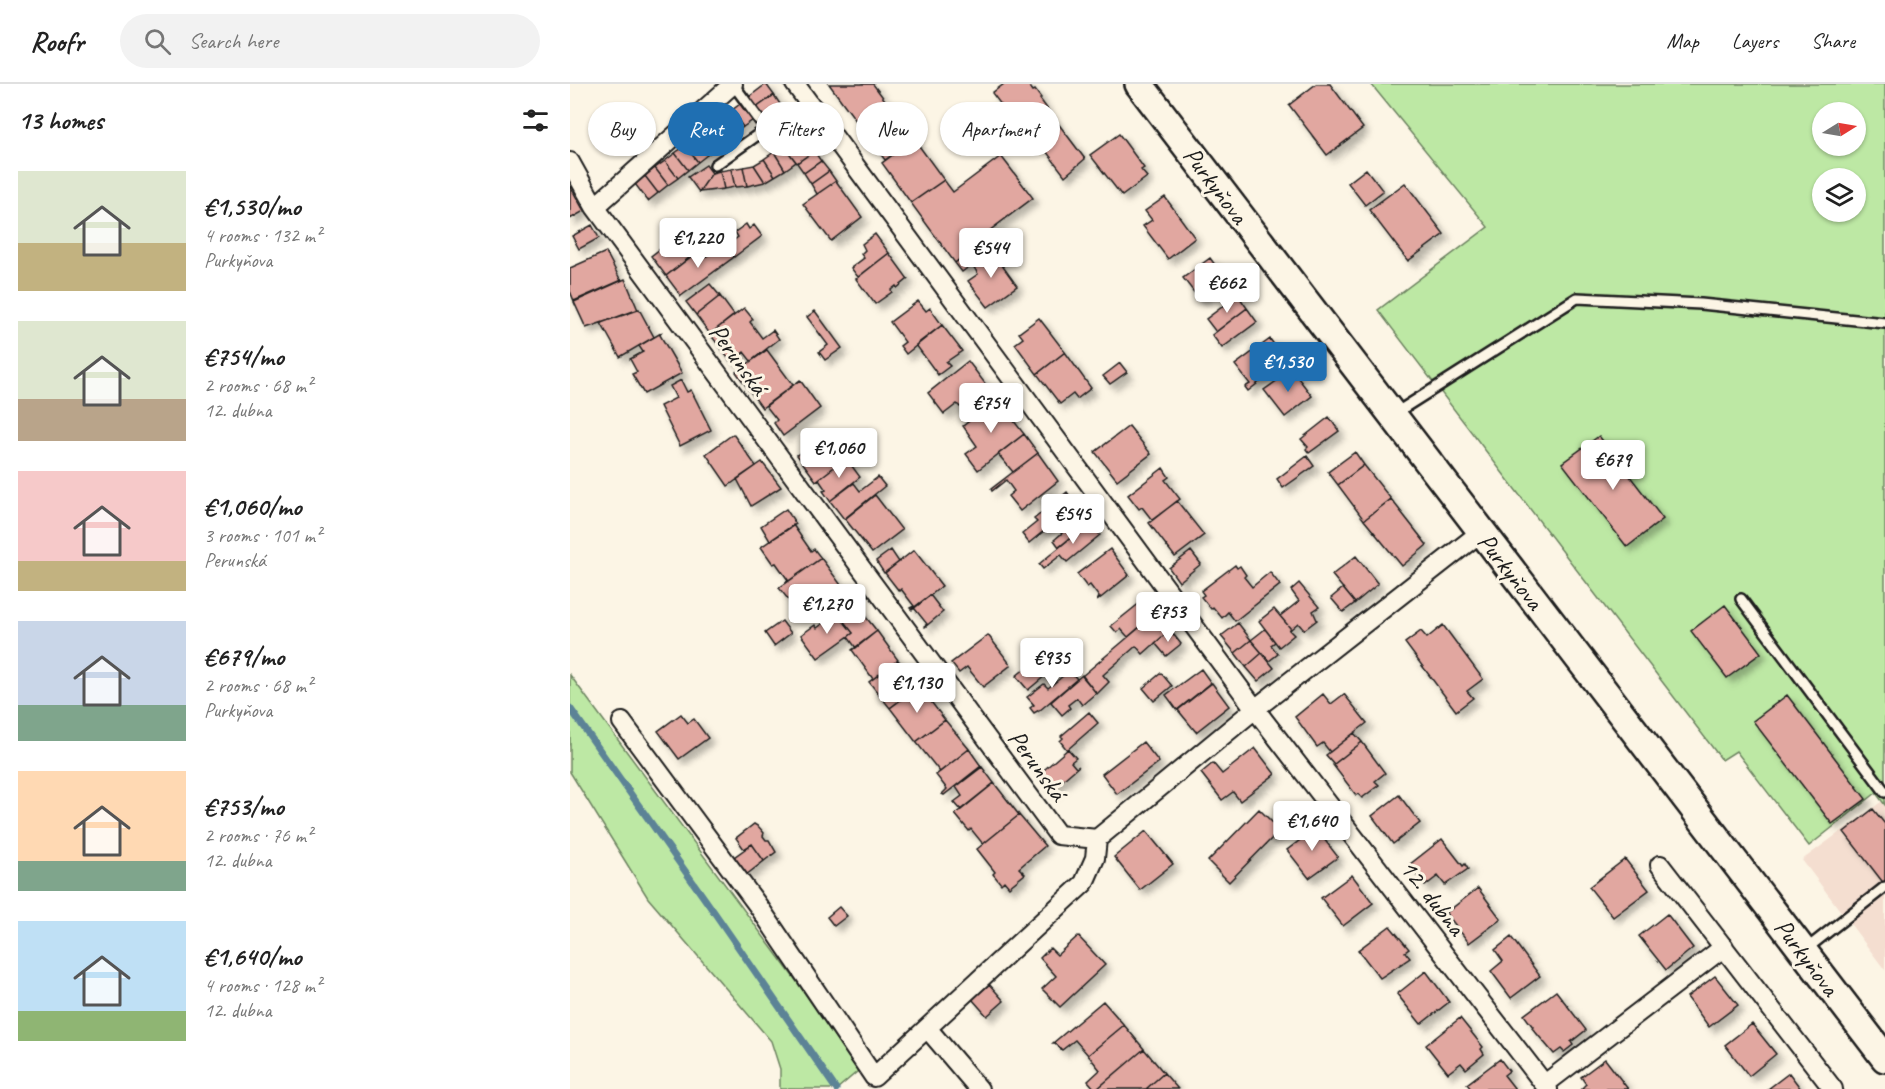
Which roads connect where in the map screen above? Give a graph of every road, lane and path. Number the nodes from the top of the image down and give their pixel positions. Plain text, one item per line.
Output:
1 (733, 84) edge
2 (795, 84) edge
3 (1139, 84) edge
4 (570, 162) edge
5 (715, 165) dead end
6 (596, 207) junction
7 (1885, 324) edge
8 (1391, 415) junction
9 (1481, 532) junction
10 (1741, 600) dead end
11 (1255, 709) junction
12 (622, 722) dead end
13 (1885, 792) edge
14 (1097, 839) junction
15 (1660, 865) dead end
16 (1885, 887) edge
17 (1724, 947) junction
18 (1803, 951) junction
19 (927, 1028) junction
20 (1885, 1058) edge
21 (1547, 1087) edge
22 (979, 1089) edge
23 (1833, 1089) edge

1 - 5 lane
1 - 6 street
2 - 11 street, 12. dubna
3 - 8 street, Purkyňova
4 - 6 street, Perunská
6 - 14 street, Perunská
7 - 8 lane
8 - 9 street, Purkyňova
9 - 11 street
9 - 18 street, Purkyňova
10 - 13 lane
11 - 14 street
11 - 21 street, 12. dubna
12 - 19 street
14 - 19 street
15 - 17 street
16 - 18 lane
17 - 21 street
17 - 23 street
18 - 20 street, Purkyňova
19 - 22 street

